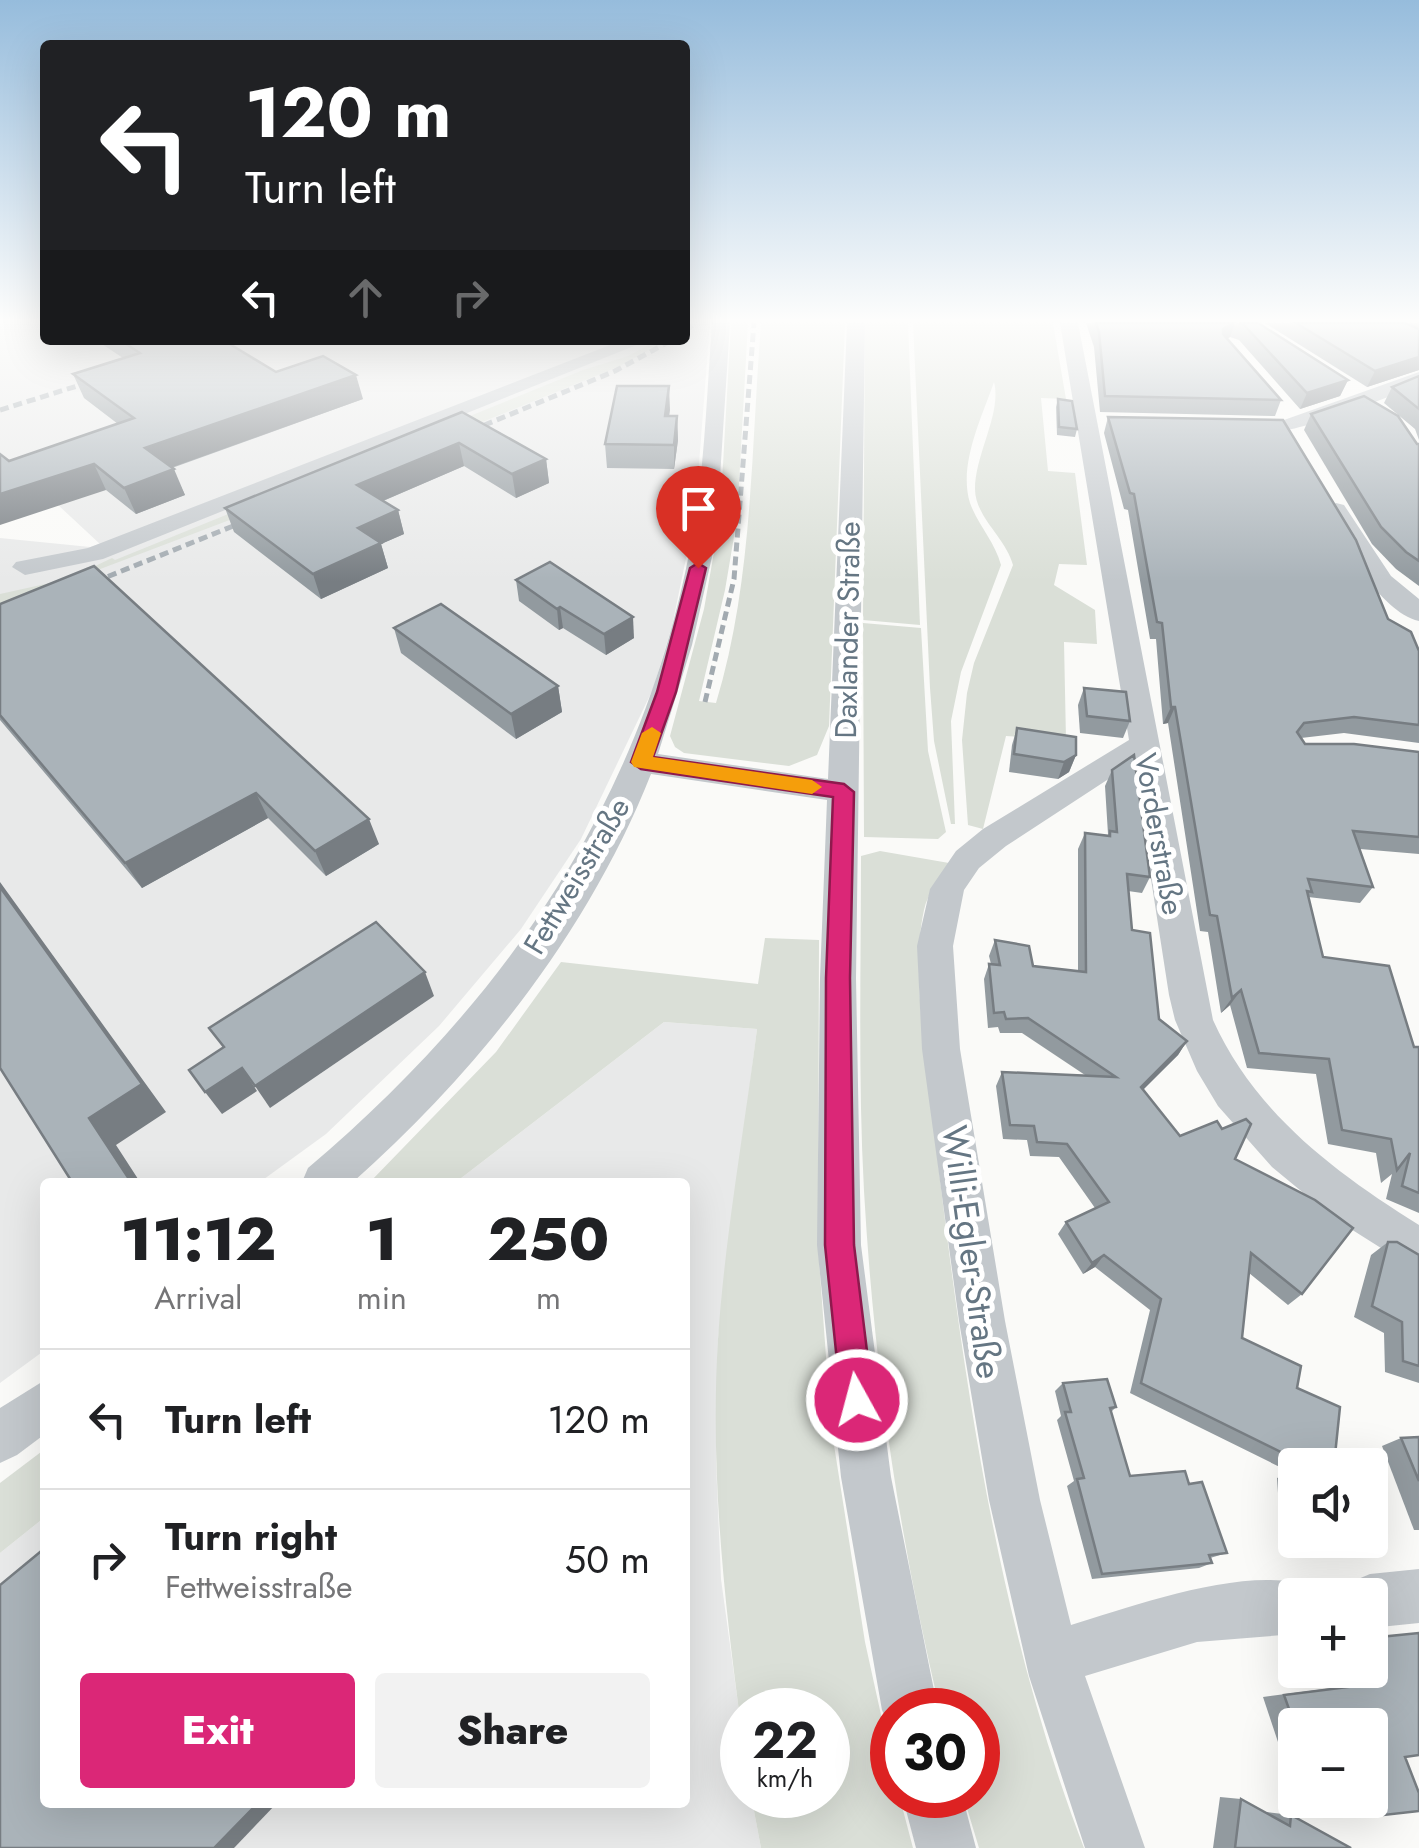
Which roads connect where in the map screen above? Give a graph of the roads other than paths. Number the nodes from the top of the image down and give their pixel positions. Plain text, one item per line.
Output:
1 (463, 409) edge
2 (714, 409) edge
3 (854, 409) edge
4 (1095, 409) edge
5 (1336, 409) edge
6 (1216, 426) edge
7 (1325, 492) edge
8 (25, 567) dead end
9 (1419, 613) edge
10 (1144, 751) junction
11 (641, 762) junction
12 (844, 792) junction
13 (327, 1178) edge
14 (1419, 1250) edge
15 (40, 1408) edge
16 (0, 1438) edge
17 (1419, 1596) edge
18 (1388, 1599) edge
19 (1278, 1608) edge
20 (1053, 1658) junction
21 (906, 1688) edge
22 (938, 1818) edge
23 (946, 1848) edge
24 (1115, 1848) edge

1 - 8 street
2 - 11 street, Fettweisstraße
3 - 12 street, Daxlander Straße
4 - 10 street, Vorderstraße
5 - 6 street
7 - 9 street
10 - 14 street, Vorderstraße
10 - 20 street, Willi-Egler-Straße
11 - 12 street
11 - 13 street, Fettweisstraße
12 - 21 street, Daxlander Straße
15 - 16 street
17 - 18 street
19 - 20 street
20 - 24 street, Willi-Egler-Straße
22 - 23 street

